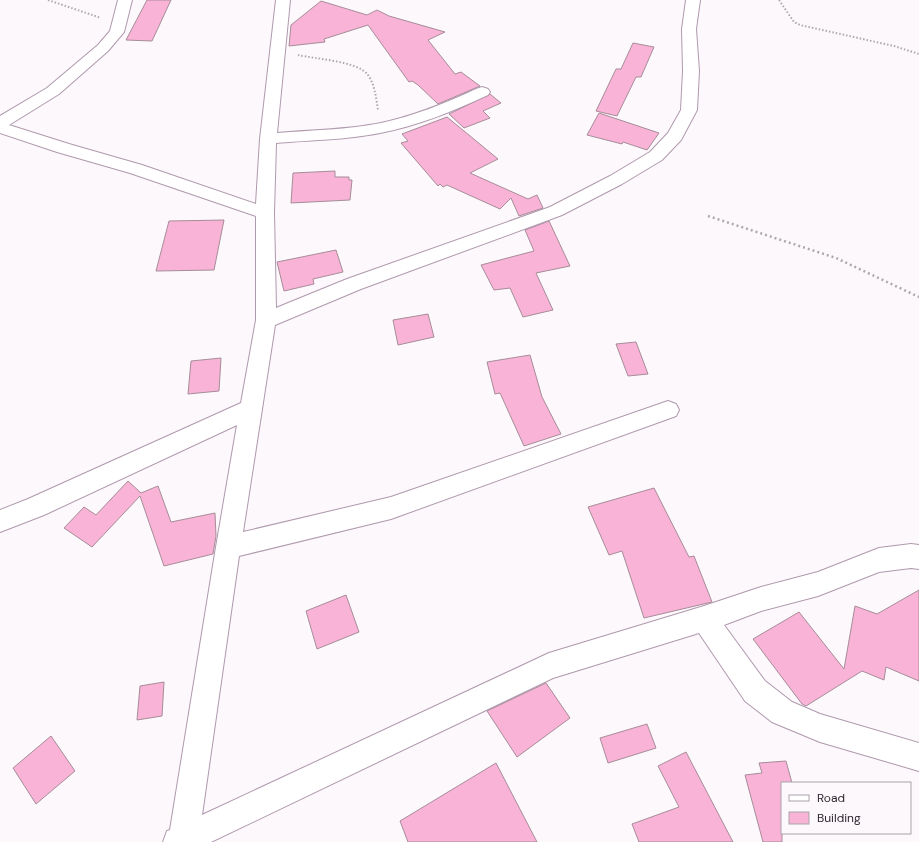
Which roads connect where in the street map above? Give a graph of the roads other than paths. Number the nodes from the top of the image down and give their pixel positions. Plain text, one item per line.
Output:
1 (125, 0) edge
2 (283, 0) edge
3 (693, 0) edge
4 (482, 92) dead end
5 (0, 124) edge
6 (0, 127) edge
7 (268, 139) junction
8 (265, 212) junction
9 (266, 320) junction
10 (250, 409) junction
11 (668, 410) dead end
12 (0, 521) edge
13 (228, 547) junction
14 (919, 557) edge
15 (704, 619) junction
16 (919, 757) edge
17 (181, 841) edge

1 - 5 street
2 - 7 street
3 - 9 street
4 - 7 street
6 - 8 street
7 - 8 street
8 - 9 street
9 - 10 street
10 - 12 street
10 - 13 street
11 - 13 street
13 - 17 street
14 - 15 street
15 - 16 street
15 - 17 street

